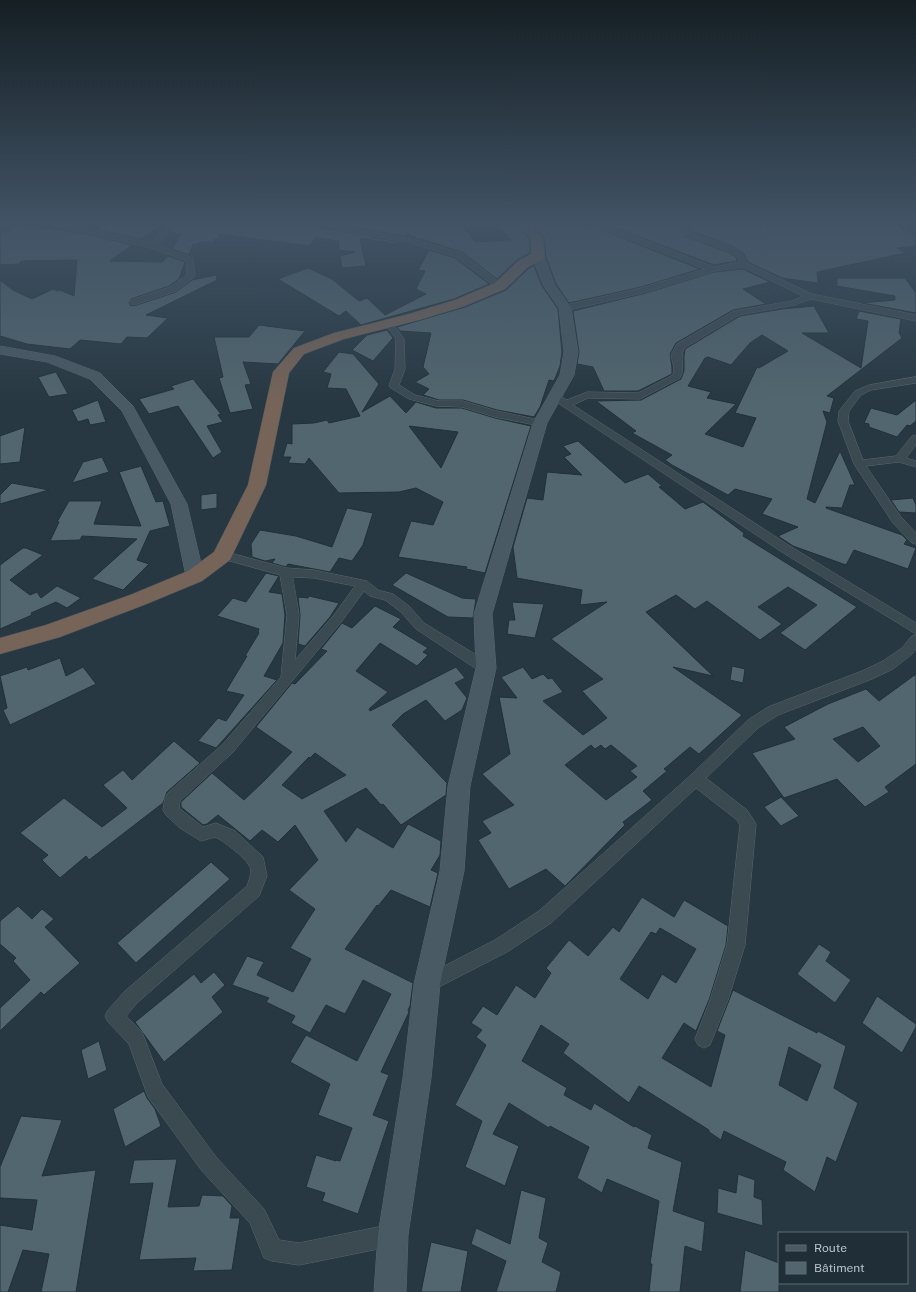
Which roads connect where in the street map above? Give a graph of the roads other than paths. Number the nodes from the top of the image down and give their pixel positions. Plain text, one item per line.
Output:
1 (180, 284) edge
2 (549, 284) edge
3 (662, 284) edge
4 (786, 284) edge
5 (500, 286) edge
6 (810, 296) junction
7 (134, 302) dead end
8 (565, 308) junction
9 (916, 318) edge
10 (388, 324) junction
11 (0, 350) edge
12 (916, 380) edge
13 (560, 400) junction
14 (540, 423) junction
15 (916, 438) edge
16 (899, 459) junction
17 (859, 464) junction
18 (916, 464) edge
19 (916, 540) edge
20 (223, 555) junction
21 (286, 572) junction
22 (195, 576) junction
23 (363, 584) junction
24 (916, 629) edge
25 (916, 640) edge
26 (0, 646) edge
27 (486, 668) junction
28 (287, 676) junction
29 (696, 779) junction
30 (427, 984) junction
31 (704, 1039) dead end
32 (393, 1235) junction
33 (390, 1292) edge

1 - 7 street
2 - 8 street
3 - 8 street
4 - 6 street
5 - 10 highway
6 - 9 street
6 - 13 street
8 - 13 street
10 - 14 street
10 - 20 highway
11 - 22 street
12 - 17 street
13 - 14 street
13 - 24 street
14 - 27 street
15 - 16 street
16 - 17 street
16 - 18 street
17 - 19 street
20 - 21 street
20 - 22 highway
21 - 23 street
21 - 28 street
22 - 26 highway
23 - 27 street
23 - 28 street
25 - 29 street
27 - 30 street
28 - 32 street
29 - 30 street
29 - 31 street
30 - 32 street
32 - 33 street

